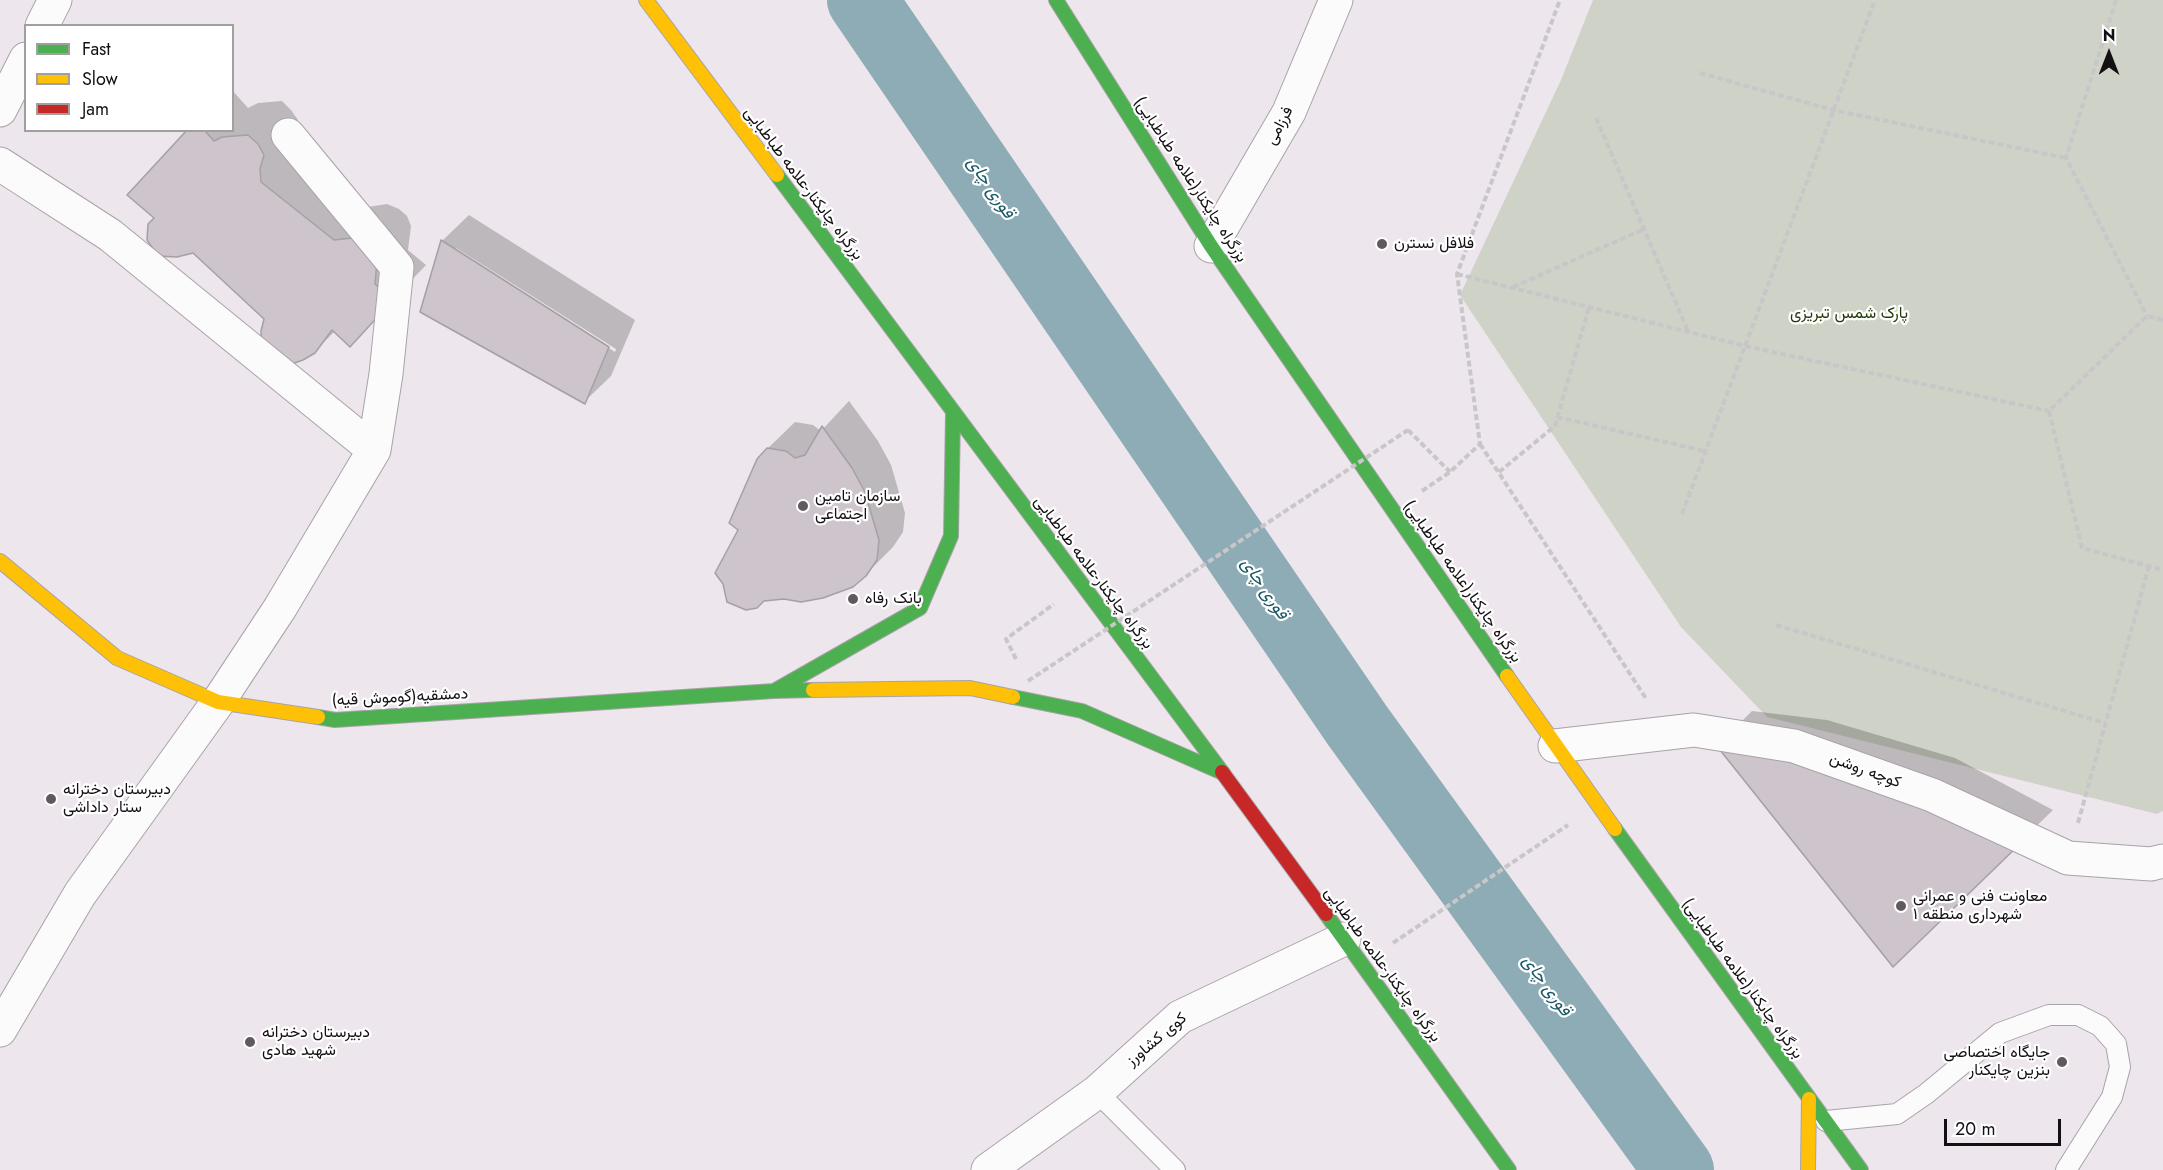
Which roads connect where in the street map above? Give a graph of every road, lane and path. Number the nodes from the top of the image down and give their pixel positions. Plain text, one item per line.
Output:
1 (55, 0) edge
2 (646, 0) edge
3 (1056, 0) edge
4 (1336, 0) edge
5 (1560, 0) edge
6 (1875, 0) edge
7 (2116, 0) edge
8 (43, 24) edge
9 (24, 63) edge
10 (1700, 74) dead end
11 (0, 110) edge
12 (1833, 110) junction
13 (1596, 117) dead end
14 (288, 135) dead end
15 (2066, 158) junction
16 (0, 164) edge
17 (1644, 229) junction
18 (1211, 246) junction
19 (1457, 274) junction
20 (1511, 288) junction
21 (1589, 307) junction
22 (2147, 316) junction
23 (2163, 320) edge
24 (1689, 332) junction
25 (1745, 346) junction
26 (2049, 411) junction
27 (953, 413) junction
28 (1557, 417) junction
29 (1480, 444) junction
30 (374, 450) junction
31 (1706, 452) junction
32 (1499, 472) junction
33 (1682, 514) dead end
34 (0, 561) edge
35 (2149, 566) junction
36 (2163, 570) edge
37 (1081, 585) junction
38 (1776, 625) dead end
39 (1006, 639) dead end
40 (1028, 681) dead end
41 (774, 691) junction
42 (218, 702) junction
43 (2105, 723) junction
44 (1669, 733) junction
45 (1555, 746) junction
46 (1222, 773) junction
47 (1560, 830) dead end
48 (2068, 858) junction
49 (2163, 861) edge
50 (1403, 937) dead end
51 (1344, 939) junction
52 (0, 1030) edge
53 (1097, 1092) junction
54 (1809, 1099) junction
55 (1826, 1121) junction
56 (988, 1170) edge
57 (1175, 1170) edge
58 (1509, 1170) edge
59 (1808, 1170) edge
60 (1861, 1170) edge
61 (2066, 1170) edge

1 - 8 street
2 - 27 main road, بزرگراه چایکنار-علامه طباطبایی
3 - 18 main road, بزرگراه چایکنار(علامه طباطبایی)
4 - 18 street, فرزامی
5 - 19 path
6 - 12 path
7 - 15 path
9 - 11 street
10 - 12 path
12 - 15 path
12 - 25 path
13 - 17 path
14 - 30 street
15 - 22 path
16 - 30 street
17 - 20 path
17 - 24 path
18 - 45 main road, بزرگراه چایکنار(علامه طباطبایی)
19 - 20 path
19 - 29 path
20 - 21 path
21 - 24 path
21 - 28 path
22 - 23 path
22 - 26 path
24 - 25 path
25 - 26 path
25 - 31 path
26 - 35 path
27 - 37 main road, بزرگراه چایکنار-علامه طباطبایی
27 - 41 main road
28 - 31 path
28 - 32 path
29 - 32 path
29 - 40 path, bridge
30 - 42 street
31 - 33 path
32 - 44 path
34 - 42 main road, دمشقیه(گوموش قیه)
35 - 36 path
35 - 43 path
37 - 39 path
37 - 46 main road, بزرگراه چایکنار-علامه طباطبایی
38 - 43 path
41 - 42 main road, دمشقیه(گوموش قیه)
41 - 46 main road, دمشقیه(گوموش قیه)
42 - 52 street
43 - 48 path
44 - 45 street, کوچه روشن
44 - 48 street, کوچه روشن
45 - 54 main road, بزرگراه چایکنار(علامه طباطبایی)
46 - 51 main road, بزرگراه چایکنار-علامه طباطبایی
47 - 50 path
48 - 49 street, کوچه روشن
51 - 53 street, کوی کشاورز
51 - 58 main road, بزرگراه چایکنار-علامه طباطبایی
53 - 56 street, کوی کشاورز
53 - 57 lane
54 - 55 main road, بزرگراه چایکنار(علامه طباطبایی)
54 - 59 main road
55 - 60 main road, بزرگراه چایکنار(علامه طباطبایی)
55 - 61 lane

